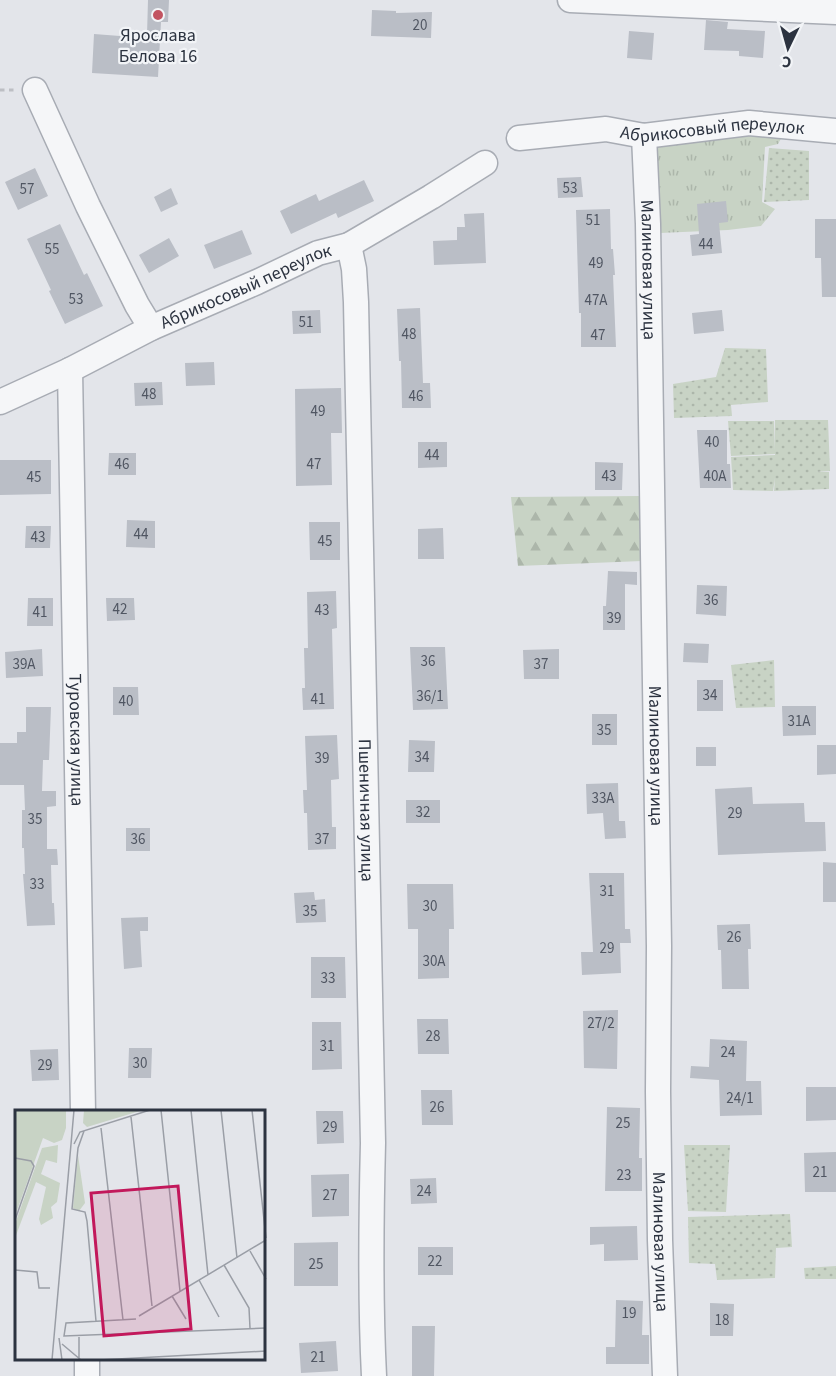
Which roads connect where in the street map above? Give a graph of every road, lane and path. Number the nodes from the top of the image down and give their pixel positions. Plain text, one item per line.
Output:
1 (570, 0) edge
2 (836, 12) edge
3 (35, 90) dead end
4 (836, 131) edge
5 (644, 136) junction
6 (519, 138) dead end
7 (485, 163) dead end
8 (349, 245) junction
9 (151, 328) junction
10 (70, 370) junction
11 (0, 402) edge
12 (83, 1110) edge
13 (374, 1376) edge
14 (665, 1376) edge

1 - 2 street
3 - 9 street
4 - 5 street, Абрикосовый переулок
5 - 6 street, Абрикосовый переулок
5 - 14 street, Малиновая улица
7 - 8 street, Абрикосовый переулок
8 - 9 street, Абрикосовый переулок
8 - 13 street, Пшеничная улица
9 - 10 street, Абрикосовый переулок
10 - 11 street, Абрикосовый переулок
10 - 12 street, Туровская улица

